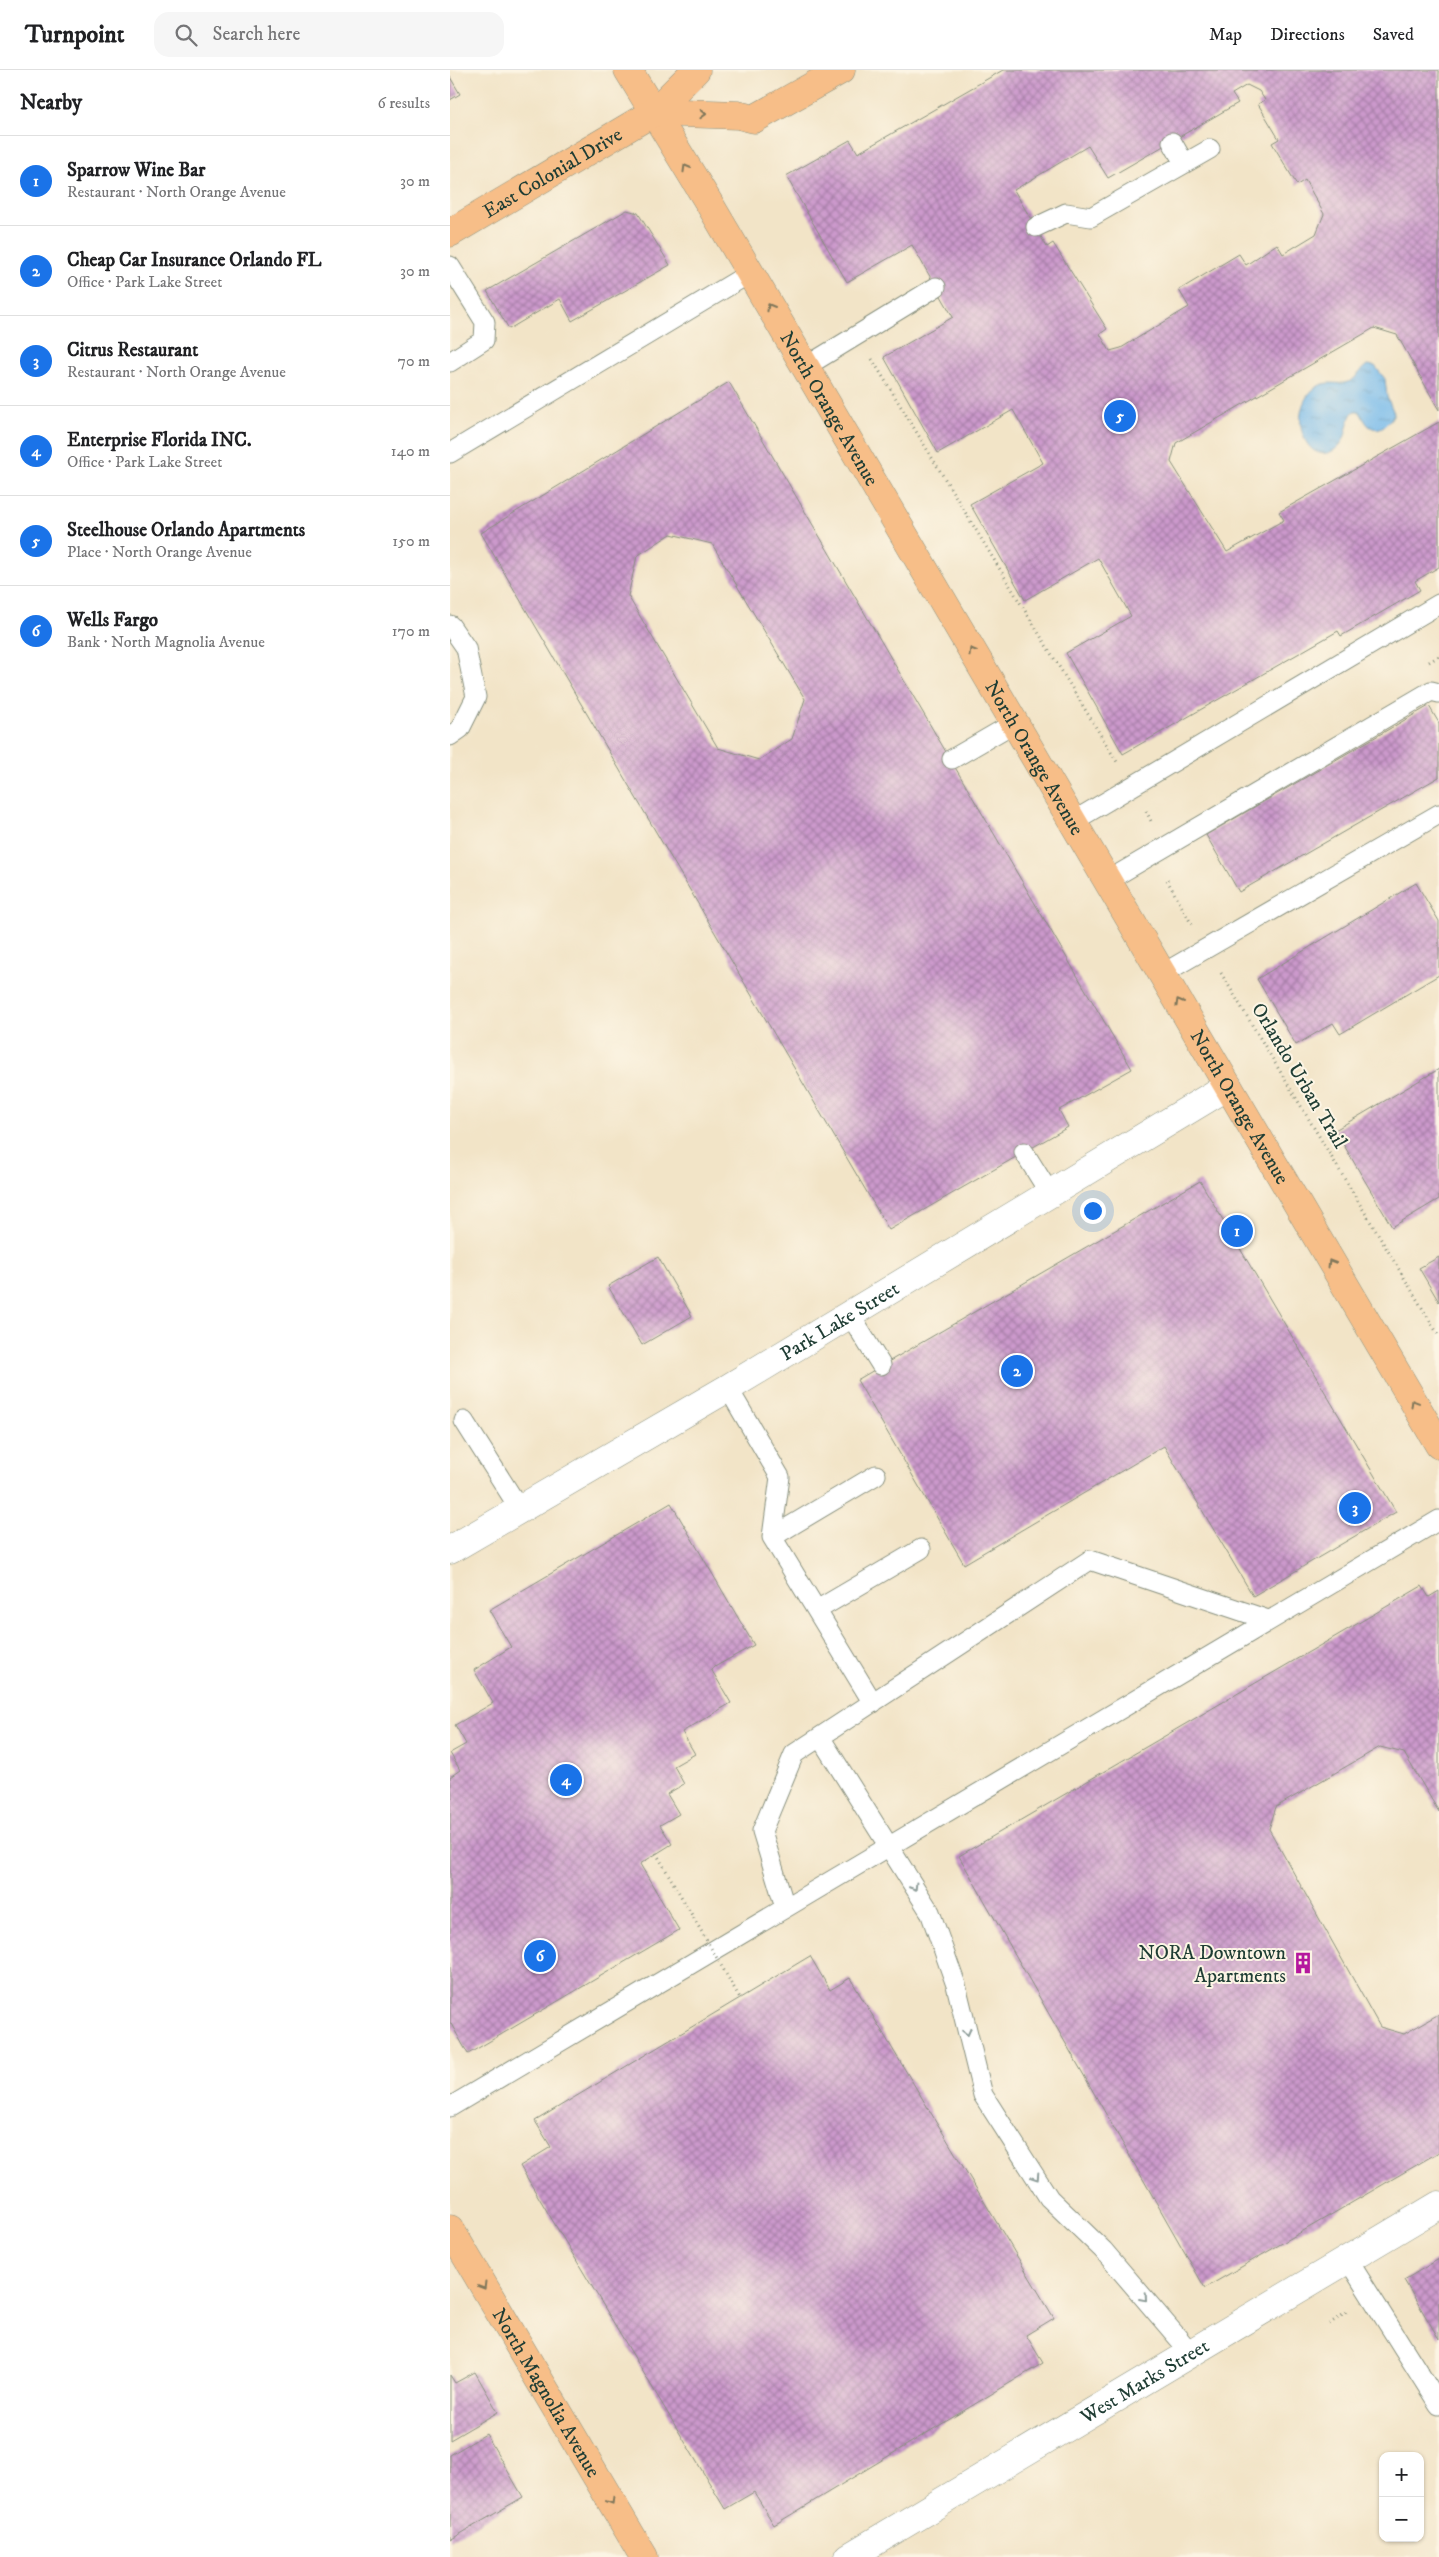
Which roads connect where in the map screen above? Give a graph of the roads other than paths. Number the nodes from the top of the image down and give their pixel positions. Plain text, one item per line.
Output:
1 (628, 70) edge
2 (696, 70) edge
3 (842, 70) edge
4 (654, 112) junction
5 (1172, 142) dead end
6 (1210, 149) dead end
7 (1184, 163) junction
8 (1036, 227) dead end
9 (450, 233) edge
10 (450, 266) edge
11 (750, 273) junction
12 (936, 287) dead end
13 (450, 362) edge
14 (805, 367) junction
15 (450, 453) edge
16 (1439, 604) edge
17 (450, 625) edge
18 (1439, 692) edge
19 (1014, 723) junction
20 (450, 736) edge
21 (952, 760) dead end
22 (1439, 814) edge
23 (1072, 822) junction
24 (1107, 881) junction
25 (1162, 974) junction
26 (1228, 1086) junction
27 (1024, 1152) dead end
28 (1050, 1194) junction
29 (850, 1314) junction
30 (881, 1365) dead end
31 (728, 1388) junction
32 (464, 1421) dead end
33 (1439, 1445) edge
34 (876, 1475) dead end
35 (519, 1508) junction
36 (1439, 1520) edge
37 (772, 1537) junction
38 (921, 1549) dead end
39 (450, 1550) edge
40 (817, 1610) junction
41 (1268, 1620) junction
42 (873, 1702) junction
43 (820, 1738) junction
44 (888, 1846) junction
45 (784, 1907) junction
46 (450, 2107) edge
47 (1439, 2205) edge
48 (454, 2245) edge
49 (1348, 2260) junction
50 (1191, 2353) junction
51 (1439, 2405) edge
52 (644, 2557) edge
53 (849, 2557) edge

1 - 4 main road, North Orange Avenue
2 - 4 main road, East Colonial Drive
4 -> 3 main road
4 - 9 main road, East Colonial Drive
11 -> 4 main road, North Orange Avenue
5 - 7 lane
6 - 7 lane
7 - 8 lane
10 - 13 lane
14 -> 11 main road, North Orange Avenue
11 - 15 lane
12 - 14 lane
19 -> 14 main road, North Orange Avenue
16 - 23 lane
17 - 20 lane
18 - 24 lane
19 - 21 lane
19 - 23 main road, North Orange Avenue
22 - 25 lane
23 - 24 main road, North Orange Avenue
24 - 25 main road, North Orange Avenue
26 -> 25 main road, North Orange Avenue
26 - 28 street, Park Lake Street
33 -> 26 main road, North Orange Avenue
27 - 28 lane
28 - 29 street, Park Lake Street
29 - 30 lane
29 - 31 street, Park Lake Street
31 - 35 street, Park Lake Street
31 - 37 lane
32 - 35 lane
34 - 37 lane
35 - 39 street, Park Lake Street
36 - 41 lane
37 - 40 lane
38 - 40 lane
40 - 42 lane
41 - 42 lane
41 - 44 lane
42 - 43 lane
43 - 44 lane
43 - 45 lane
44 - 45 lane
44 -> 50 lane
45 - 46 lane
47 - 49 street, West Marks Street
48 -> 52 main road, North Magnolia Avenue
49 - 50 street, West Marks Street
49 - 51 lane
50 - 53 street, West Marks Street

